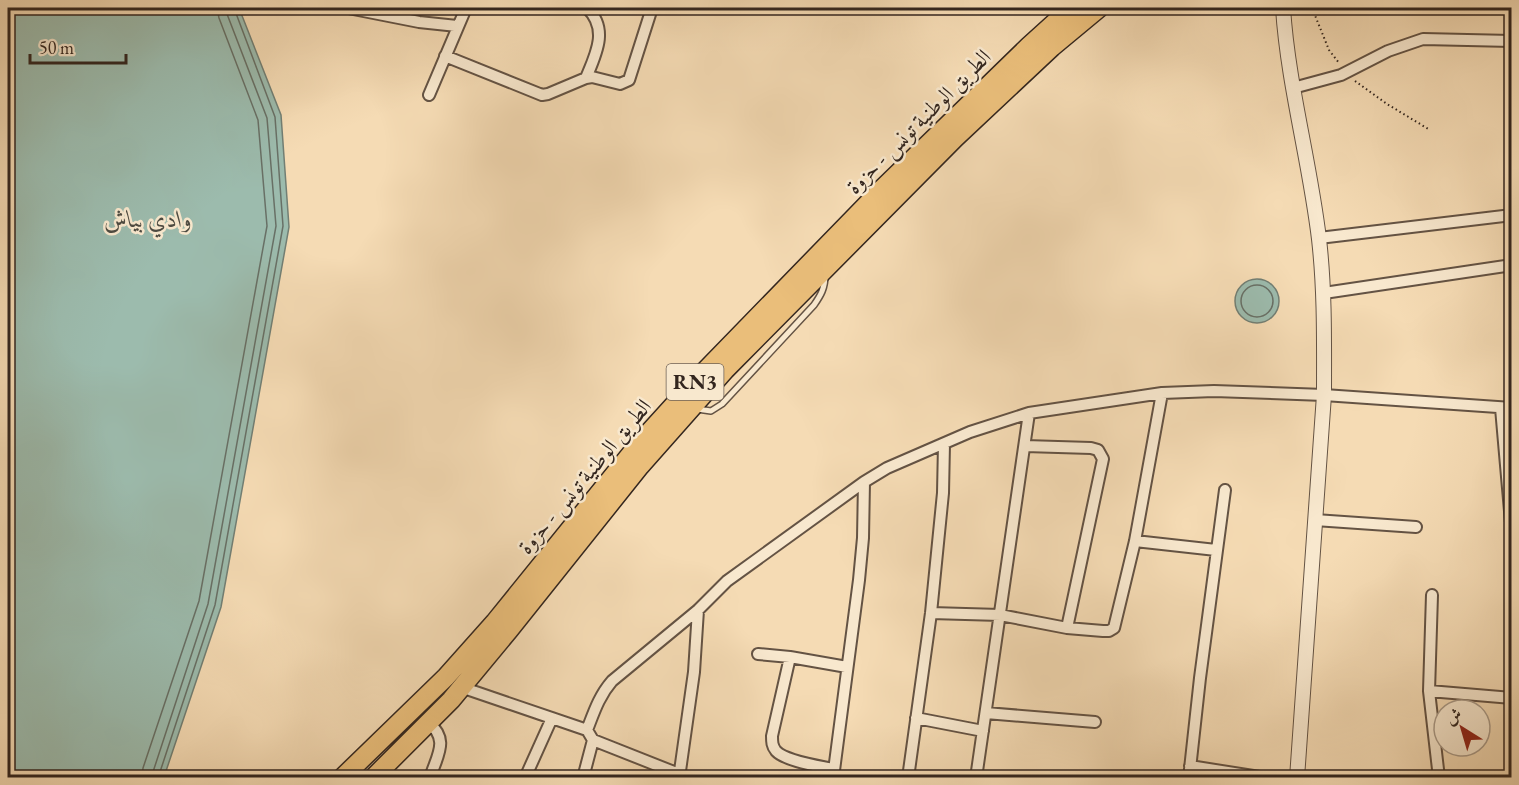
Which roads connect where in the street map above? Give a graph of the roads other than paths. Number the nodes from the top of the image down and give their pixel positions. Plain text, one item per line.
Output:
1 (348, 8) edge
2 (466, 8) edge
3 (587, 8) edge
4 (652, 8) edge
5 (1071, 8) edge
6 (1098, 8) edge
7 (1278, 8) edge
8 (1283, 14) edge
9 (457, 26) junction
10 (1512, 40) edge
11 (445, 56) junction
12 (586, 78) junction
13 (1293, 88) junction
14 (429, 95) dead end
15 (1512, 215) edge
16 (865, 218) junction
17 (1319, 238) junction
18 (1512, 265) edge
19 (1324, 293) junction
20 (1162, 393) junction
21 (1324, 395) junction
22 (687, 402) junction
23 (1506, 408) edge
24 (1029, 413) junction
25 (944, 444) junction
26 (1025, 446) junction
27 (864, 482) junction
28 (1225, 490) dead end
29 (1315, 520) junction
30 (1416, 527) dead end
31 (1512, 534) edge
32 (1135, 542) junction
33 (1216, 550) junction
34 (1432, 595) dead end
35 (698, 610) junction
36 (931, 613) junction
37 (1000, 615) junction
38 (1066, 628) junction
39 (758, 654) dead end
40 (790, 657) junction
41 (847, 667) junction
42 (446, 677) junction
43 (461, 688) junction
44 (1430, 691) junction
45 (1512, 698) edge
46 (986, 713) junction
47 (552, 718) junction
48 (916, 718) junction
49 (428, 722) junction
50 (1095, 722) dead end
51 (982, 731) junction
52 (590, 735) junction
53 (1190, 772) edge
54 (833, 773) edge
55 (679, 776) edge
56 (342, 777) edge
57 (373, 777) edge
58 (430, 777) edge
59 (525, 777) edge
60 (584, 777) edge
61 (908, 777) edge
62 (976, 777) edge
63 (1266, 777) edge
64 (1297, 777) edge
65 (1439, 777) edge

1 - 9 street
2 - 9 street
3 - 12 street
4 - 12 street
5 - 16 main road, الطريق الوطنية تونس - حزوة / RN3
6 - 16 main road, الطريق الوطنية تونس - حزوة / RN3
7 - 8 street
8 - 13 street
9 - 11 street
10 - 13 street
11 - 12 street
11 - 14 street
13 - 17 street
15 - 17 street
16 - 22 main road, الطريق الوطنية تونس - حزوة / RN3
16 - 22 main road, الطريق الوطنية تونس - حزوة / RN3
17 - 19 street
18 - 19 street
19 - 21 street
20 - 21 street
20 - 24 street
20 - 32 street
21 - 23 street
21 - 29 street
22 - 42 main road, الطريق الوطنية تونس - حزوة / RN3
22 - 43 main road, الطريق الوطنية تونس - حزوة / RN3
23 - 31 street
24 - 25 street
24 - 26 street
25 - 27 street
25 - 36 street
26 - 37 street
26 - 38 street
27 - 35 street
27 - 41 street
28 - 33 street
29 - 30 street
29 - 64 street
32 - 33 street
32 - 38 street
33 - 53 street
34 - 44 street
35 - 52 street
35 - 55 street
36 - 37 street
36 - 48 street
37 - 38 street
37 - 46 street
39 - 40 street
40 - 41 street
40 - 54 street
41 - 54 street
42 - 43 street
42 - 56 main road, الطريق الوطنية تونس - حزوة / RN3
43 - 47 street
43 - 49 main road, الطريق الوطنية تونس - حزوة / RN3
44 - 45 street
44 - 65 street
46 - 50 street
46 - 51 street
47 - 52 street
47 - 59 street
48 - 51 street
48 - 61 street
49 - 57 main road, الطريق الوطنية تونس - حزوة / RN3
49 - 58 street
51 - 62 street
52 - 55 street
52 - 60 street
53 - 63 street

